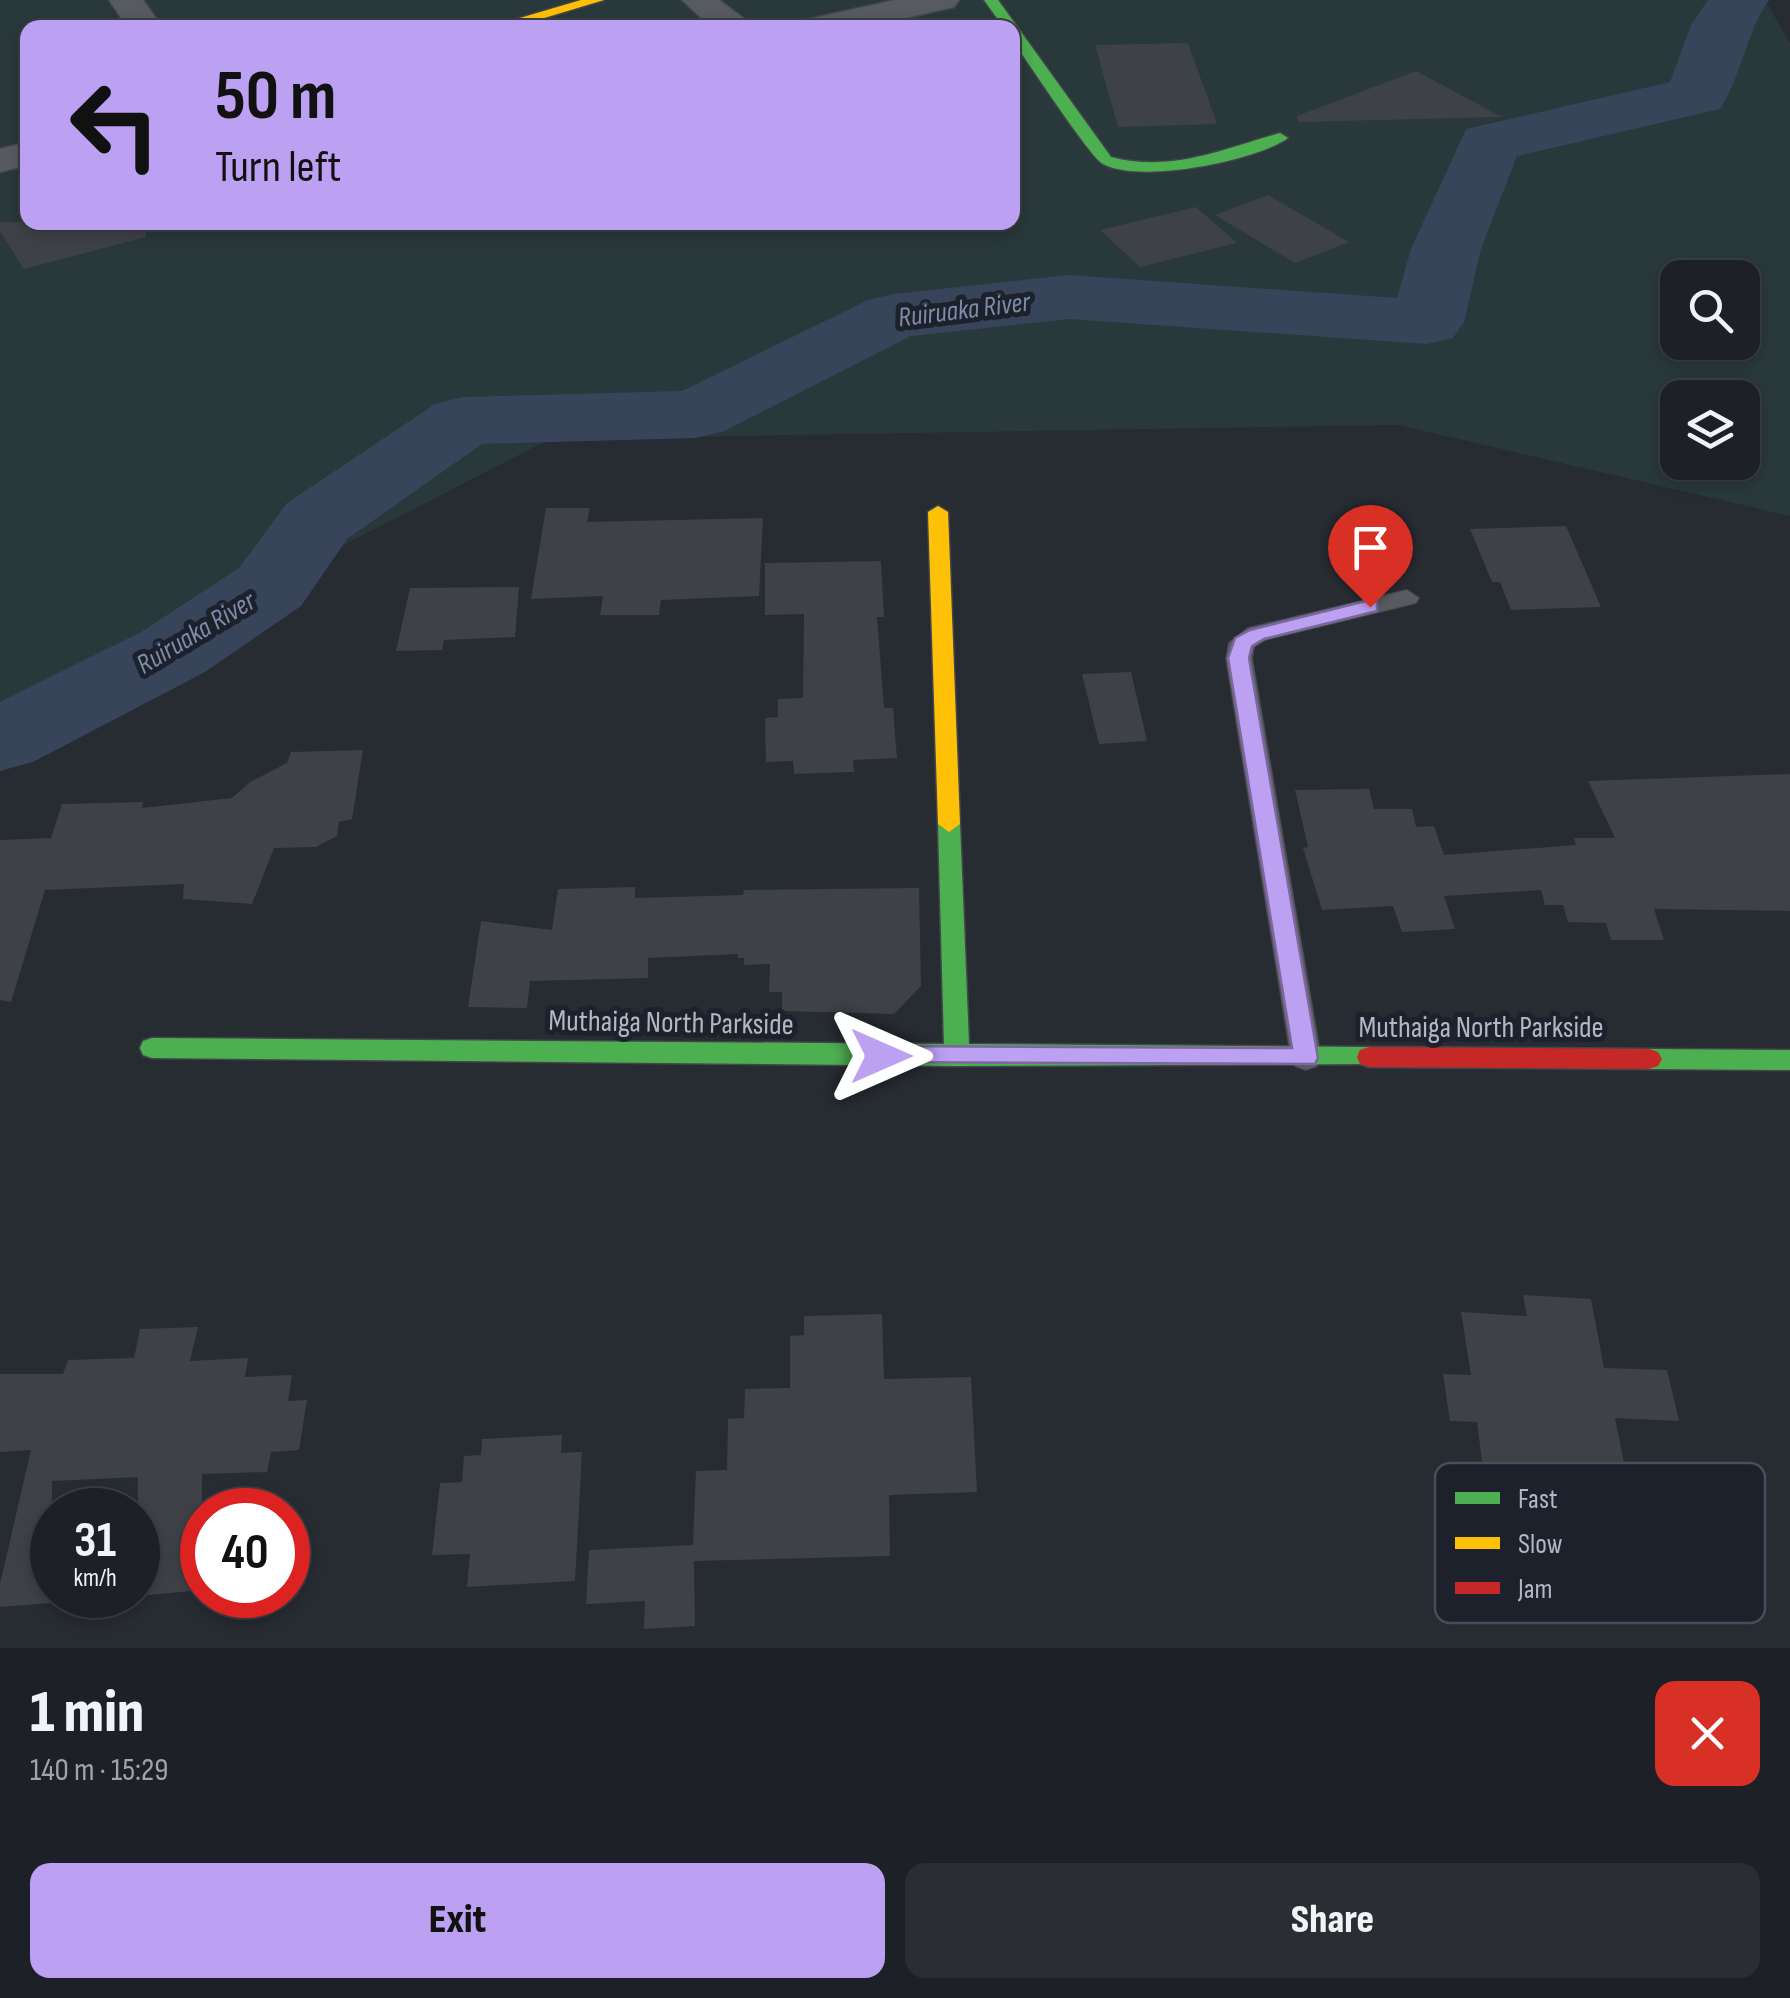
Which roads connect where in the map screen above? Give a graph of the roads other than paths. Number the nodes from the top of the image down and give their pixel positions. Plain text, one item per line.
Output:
1 (598, 0) edge
2 (699, 0) edge
3 (942, 0) edge
4 (524, 20) edge
5 (723, 20) edge
6 (849, 20) edge
7 (1020, 40) edge
8 (1280, 138) dead end
9 (938, 512) dead end
10 (1408, 598) dead end
11 (152, 1048) dead end
12 (957, 1056) junction
13 (1306, 1058) junction
14 (1790, 1060) edge

1 - 4 street
2 - 5 street
3 - 6 street
7 - 8 street
9 - 12 street
10 - 13 lane
11 - 12 street, Muthaiga North Parkside
12 - 13 street, Muthaiga North Parkside
13 - 14 street, Muthaiga North Parkside

